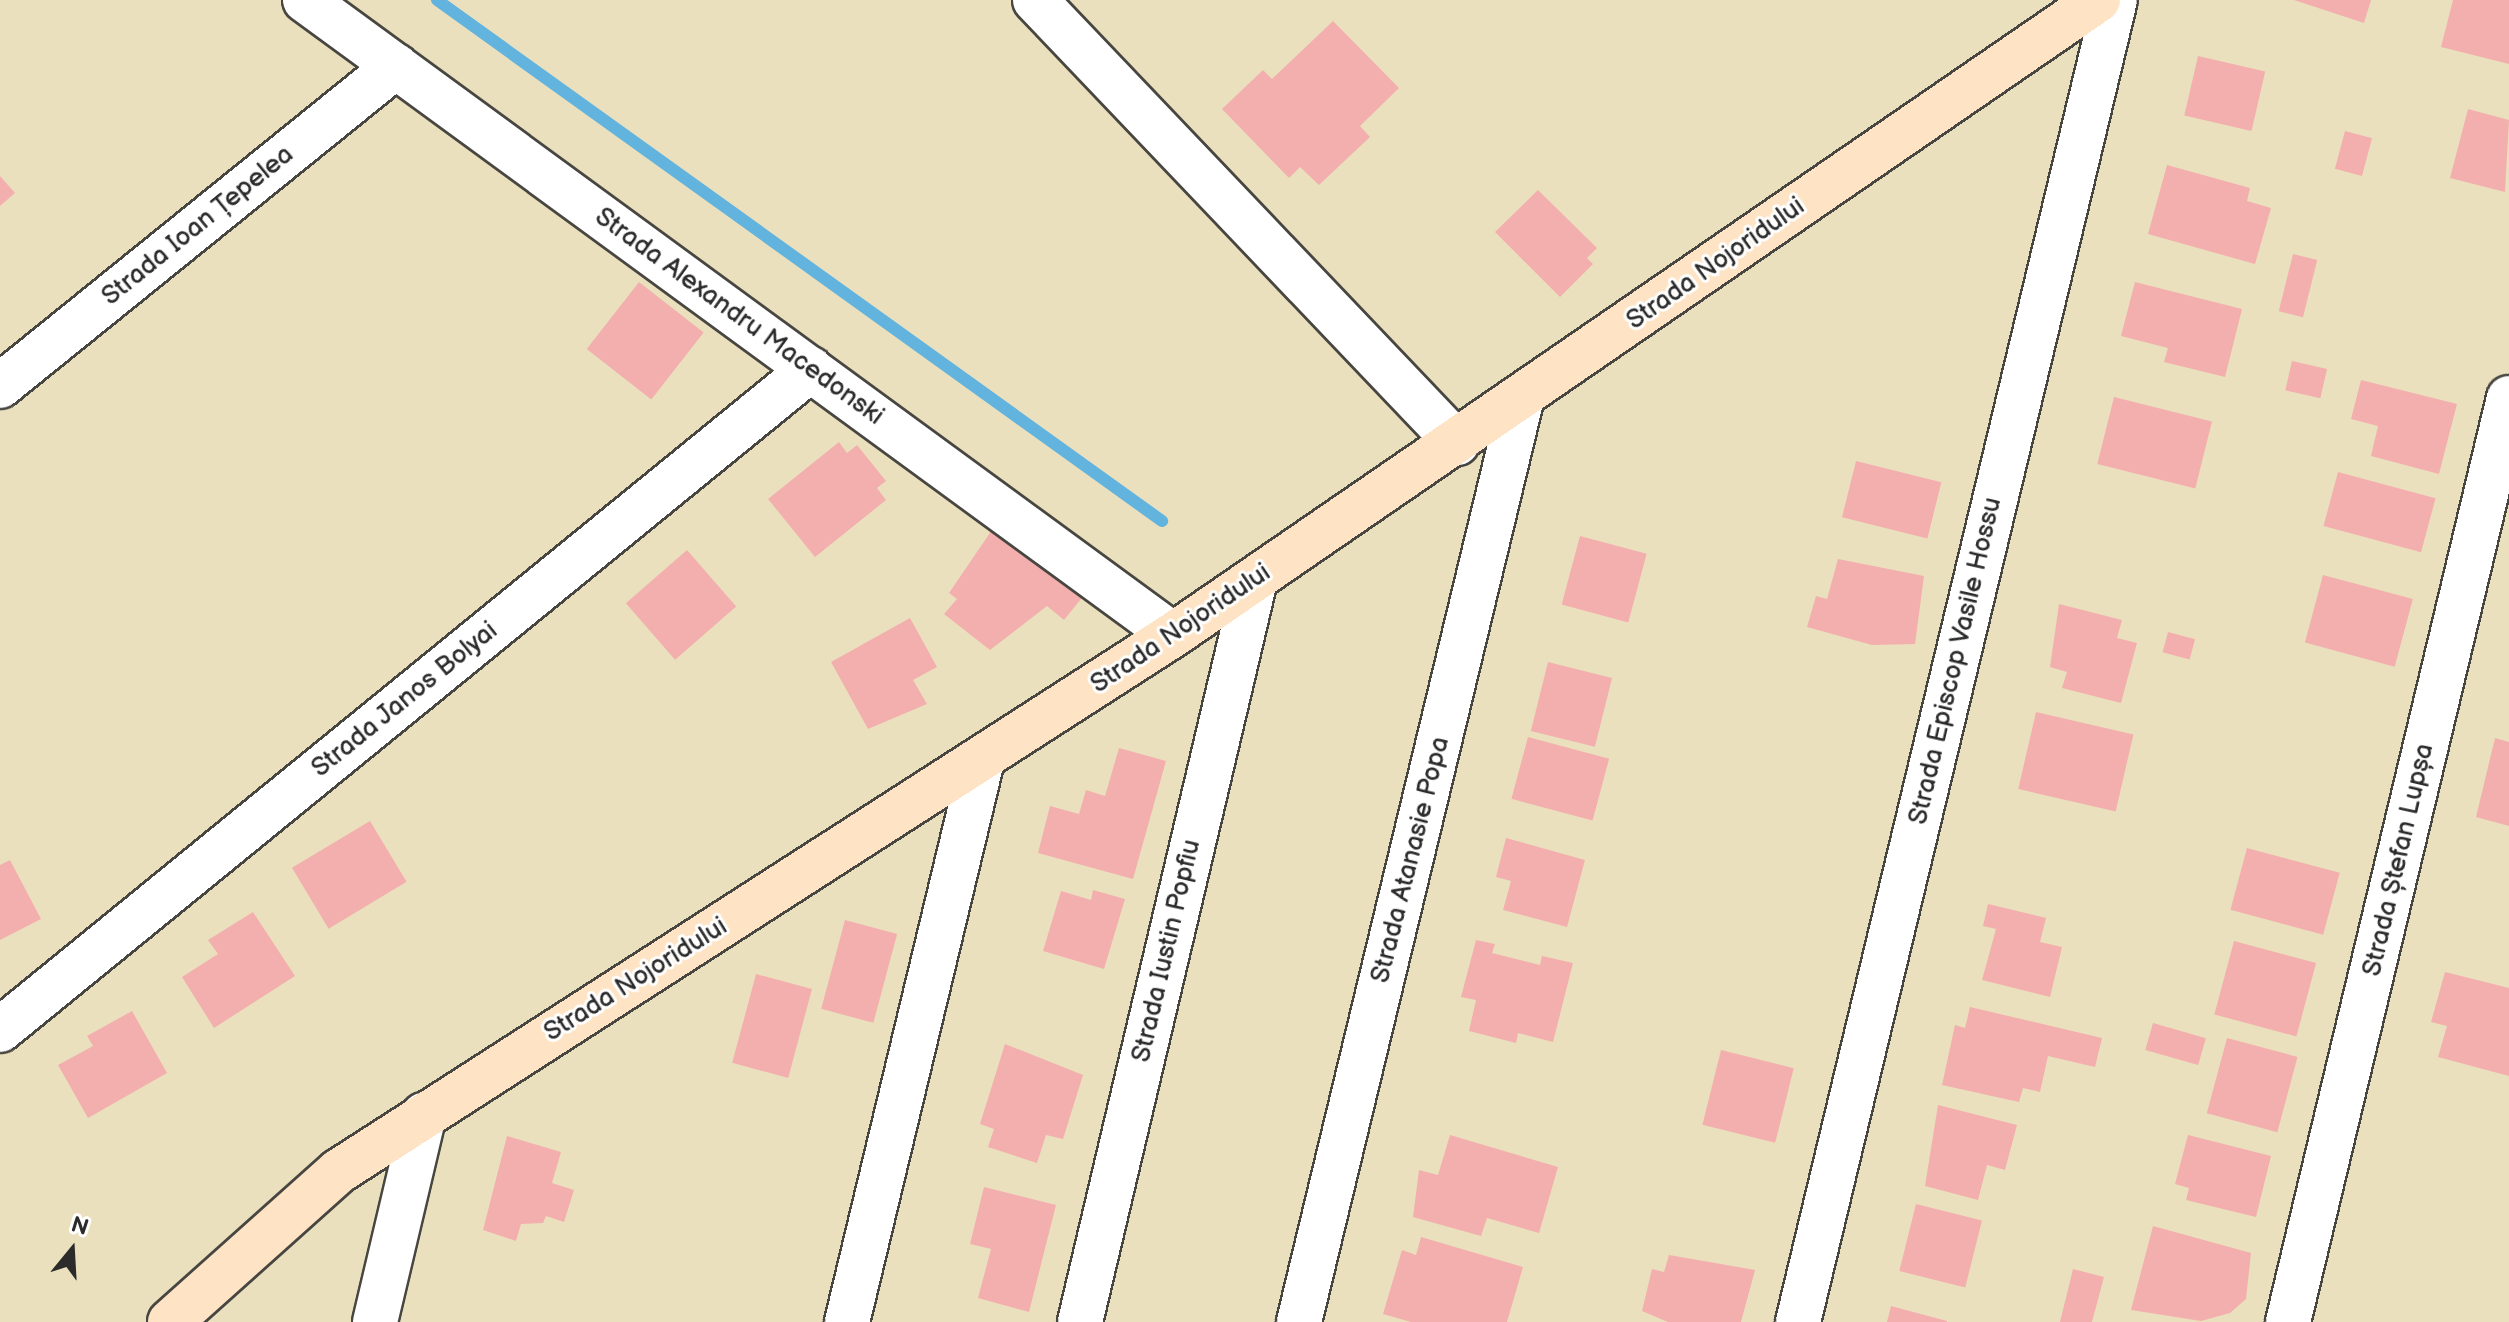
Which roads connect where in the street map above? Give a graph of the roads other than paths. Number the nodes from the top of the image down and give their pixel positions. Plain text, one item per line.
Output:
1 (305, 0) edge
2 (1035, 0) edge
3 (2098, 0) edge
4 (2115, 0) edge
5 (396, 66) junction
6 (811, 369) junction
7 (1, 384) edge
8 (1522, 397) junction
9 (2509, 398) edge
10 (1457, 443) junction
11 (1255, 580) junction
12 (1173, 635) junction
13 (982, 760) junction
14 (0, 1030) edge
15 (424, 1115) junction
16 (170, 1322) edge
17 (375, 1322) edge
18 (847, 1322) edge
19 (1080, 1322) edge
20 (1299, 1322) edge
21 (1798, 1322) edge
22 (2288, 1322) edge

1 - 5 street, Strada Alexandru Macedonski
2 - 10 street
3 - 8 main road, Strada Nojoridului
4 - 21 street, Strada Episcop Vasile Hossu
5 - 6 street, Strada Alexandru Macedonski
5 - 7 street, Strada Ioan Țepelea
6 - 12 street, Strada Alexandru Macedonski
6 - 14 street, Strada Janos Bolyai
8 - 10 main road, Strada Nojoridului
8 - 20 street, Strada Atanasie Popa
9 - 22 street, Strada Ștefan Lupșa
10 - 11 main road, Strada Nojoridului
11 - 12 main road, Strada Nojoridului
11 - 19 street, Strada Iustin Popfiu
12 - 13 main road, Strada Nojoridului
13 - 15 main road, Strada Nojoridului
13 - 18 street
15 - 16 main road, Strada Nojoridului
15 - 17 street

